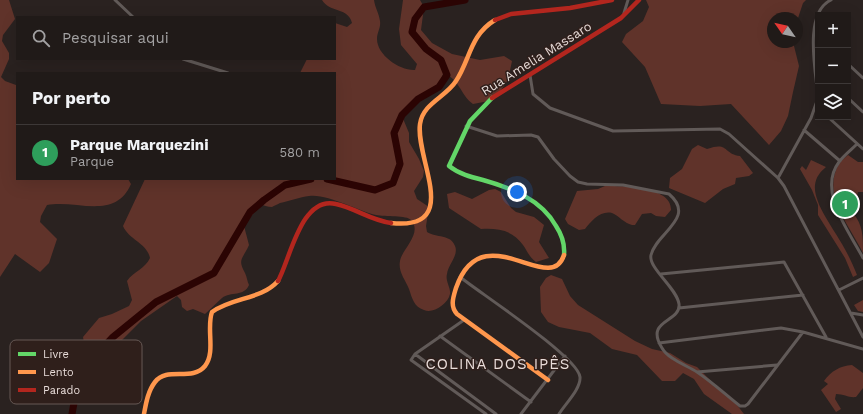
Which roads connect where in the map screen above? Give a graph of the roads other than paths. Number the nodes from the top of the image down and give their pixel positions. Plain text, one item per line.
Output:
1 (114, 0) edge
2 (612, 0) edge
3 (628, 0) edge
4 (639, 0) edge
5 (830, 0) edge
6 (600, 1) edge
7 (132, 16) edge
8 (621, 18) junction
9 (815, 48) edge
10 (186, 60) edge
11 (851, 67) edge
12 (225, 72) edge
13 (530, 75) junction
14 (863, 78) edge
15 (851, 101) edge
16 (815, 111) edge
17 (863, 112) edge
18 (831, 120) edge
19 (466, 126) junction
20 (804, 130) junction
21 (857, 144) junction
22 (863, 149) edge
23 (840, 161) junction
24 (778, 178) junction
25 (863, 258) edge
26 (660, 274) junction
27 (459, 277) junction
28 (863, 278) edge
29 (839, 290) junction
30 (803, 295) junction
31 (679, 308) junction
32 (851, 313) junction
33 (863, 315) edge
34 (464, 320) junction
35 (803, 332) junction
36 (440, 336) junction
37 (826, 337) junction
38 (863, 337) edge
39 (659, 343) junction
40 (863, 349) edge
41 (415, 354) junction
42 (565, 356) junction
43 (777, 365) junction
44 (698, 372) junction
45 (548, 380) junction
46 (531, 402) junction
47 (144, 414) edge
48 (486, 414) edge
49 (496, 414) edge
50 (521, 414) edge
51 (559, 414) edge

1 - 7 street
2 - 6 street
3 - 8 street
4 - 8 street, Rua Amelia Massaro
5 - 9 street
6 - 47 street
8 - 13 street, Rua Amelia Massaro
10 - 12 street
11 - 14 street
13 - 19 street, Rua Amelia Massaro
13 - 24 street
15 - 17 street
16 - 20 street
18 - 21 street
19 - 26 street
19 - 27 street, Rua Amelia Massaro
20 - 23 street
20 - 24 street
21 - 22 street
21 - 23 street
23 - 25 street
24 - 29 street
26 - 30 street
26 - 31 street
27 - 34 street
27 - 42 street
28 - 29 street
29 - 32 street
30 - 31 street
30 - 37 street
31 - 39 street
32 - 33 street
32 - 38 street
34 - 36 street
34 - 45 street
35 - 37 street
35 - 39 street
35 - 43 street
36 - 41 street
36 - 46 street
37 - 40 street
39 - 44 street
41 - 48 street
41 - 49 street
42 - 45 street
42 - 51 street
43 - 44 street
43 - 44 street
45 - 46 street
46 - 50 street

